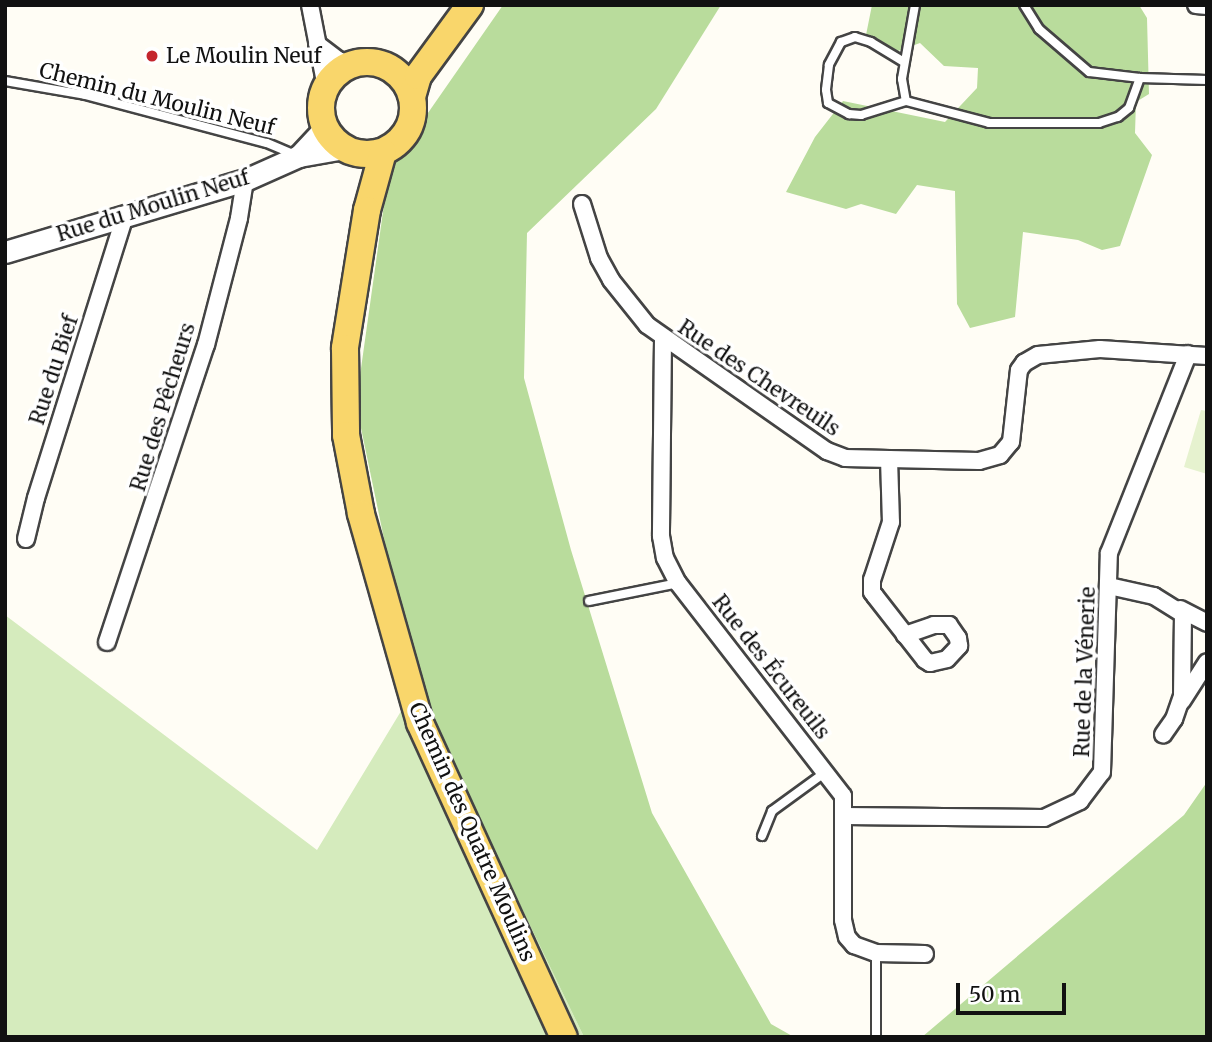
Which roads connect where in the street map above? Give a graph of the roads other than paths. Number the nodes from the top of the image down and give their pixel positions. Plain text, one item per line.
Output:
1 (310, 5) edge
2 (470, 5) edge
3 (915, 5) edge
4 (1024, 5) edge
5 (1196, 5) edge
6 (1207, 6) edge
7 (317, 44) junction
8 (438, 44) junction
9 (904, 62) junction
10 (352, 65) junction
11 (390, 69) junction
12 (1140, 78) junction
13 (1207, 80) edge
14 (5, 81) edge
15 (327, 87) junction
16 (412, 97) junction
17 (906, 101) junction
18 (326, 128) junction
19 (361, 151) junction
20 (299, 156) junction
21 (245, 180) junction
22 (582, 204) dead end
23 (125, 216) junction
24 (5, 252) edge
25 (663, 339) junction
26 (1188, 354) junction
27 (1207, 356) edge
28 (889, 459) junction
29 (26, 538) dead end
30 (678, 583) junction
31 (1109, 586) junction
32 (589, 601) dead end
33 (1180, 609) junction
34 (1207, 623) edge
35 (905, 635) dead end
36 (107, 642) dead end
37 (1207, 662) edge
38 (1180, 703) junction
39 (1163, 735) dead end
40 (827, 771) junction
41 (844, 816) junction
42 (762, 836) dead end
43 (876, 953) junction
44 (925, 954) dead end
45 (564, 1037) edge
46 (876, 1037) edge

1 - 7 street
2 - 8 main road
3 - 9 lane
4 - 12 lane
5 - 6 street
7 - 10 street
7 - 15 street
8 - 11 main road
8 - 16 main road
9 - 17 lane
9 - 17 lane
10 - 11 main road
10 - 15 main road
11 - 16 main road
12 - 13 lane
12 - 17 lane
14 - 20 lane, Chemin du Moulin Neuf
15 - 18 main road
16 - 19 main road
18 - 19 main road
18 - 20 street, Rue du Moulin Neuf
19 - 20 street, Rue du Moulin Neuf
19 - 45 main road, Chemin des Quatre Moulins
20 - 21 street, Rue du Moulin Neuf
21 - 23 street, Rue du Moulin Neuf
21 - 36 street, Rue des Pêcheurs
22 - 25 street, Rue des Chevreuils
23 - 24 street, Rue du Moulin Neuf
23 - 29 street, Rue du Bief
25 - 28 street, Rue des Chevreuils
25 - 30 street, Rue des Écureuils
26 - 27 street, Rue des Chevreuils
26 - 28 street, Rue des Chevreuils
26 - 31 street, Rue de la Vénerie
28 - 35 street
30 - 32 lane
30 - 40 street, Rue des Écureuils
31 - 33 street
31 - 41 street, Rue de la Vénerie
33 - 34 street
33 - 38 street
37 - 38 street
38 - 39 street
40 - 41 street, Rue des Écureuils
40 - 42 lane
41 - 43 street, Rue des Écureuils
43 - 44 street
43 - 46 lane

